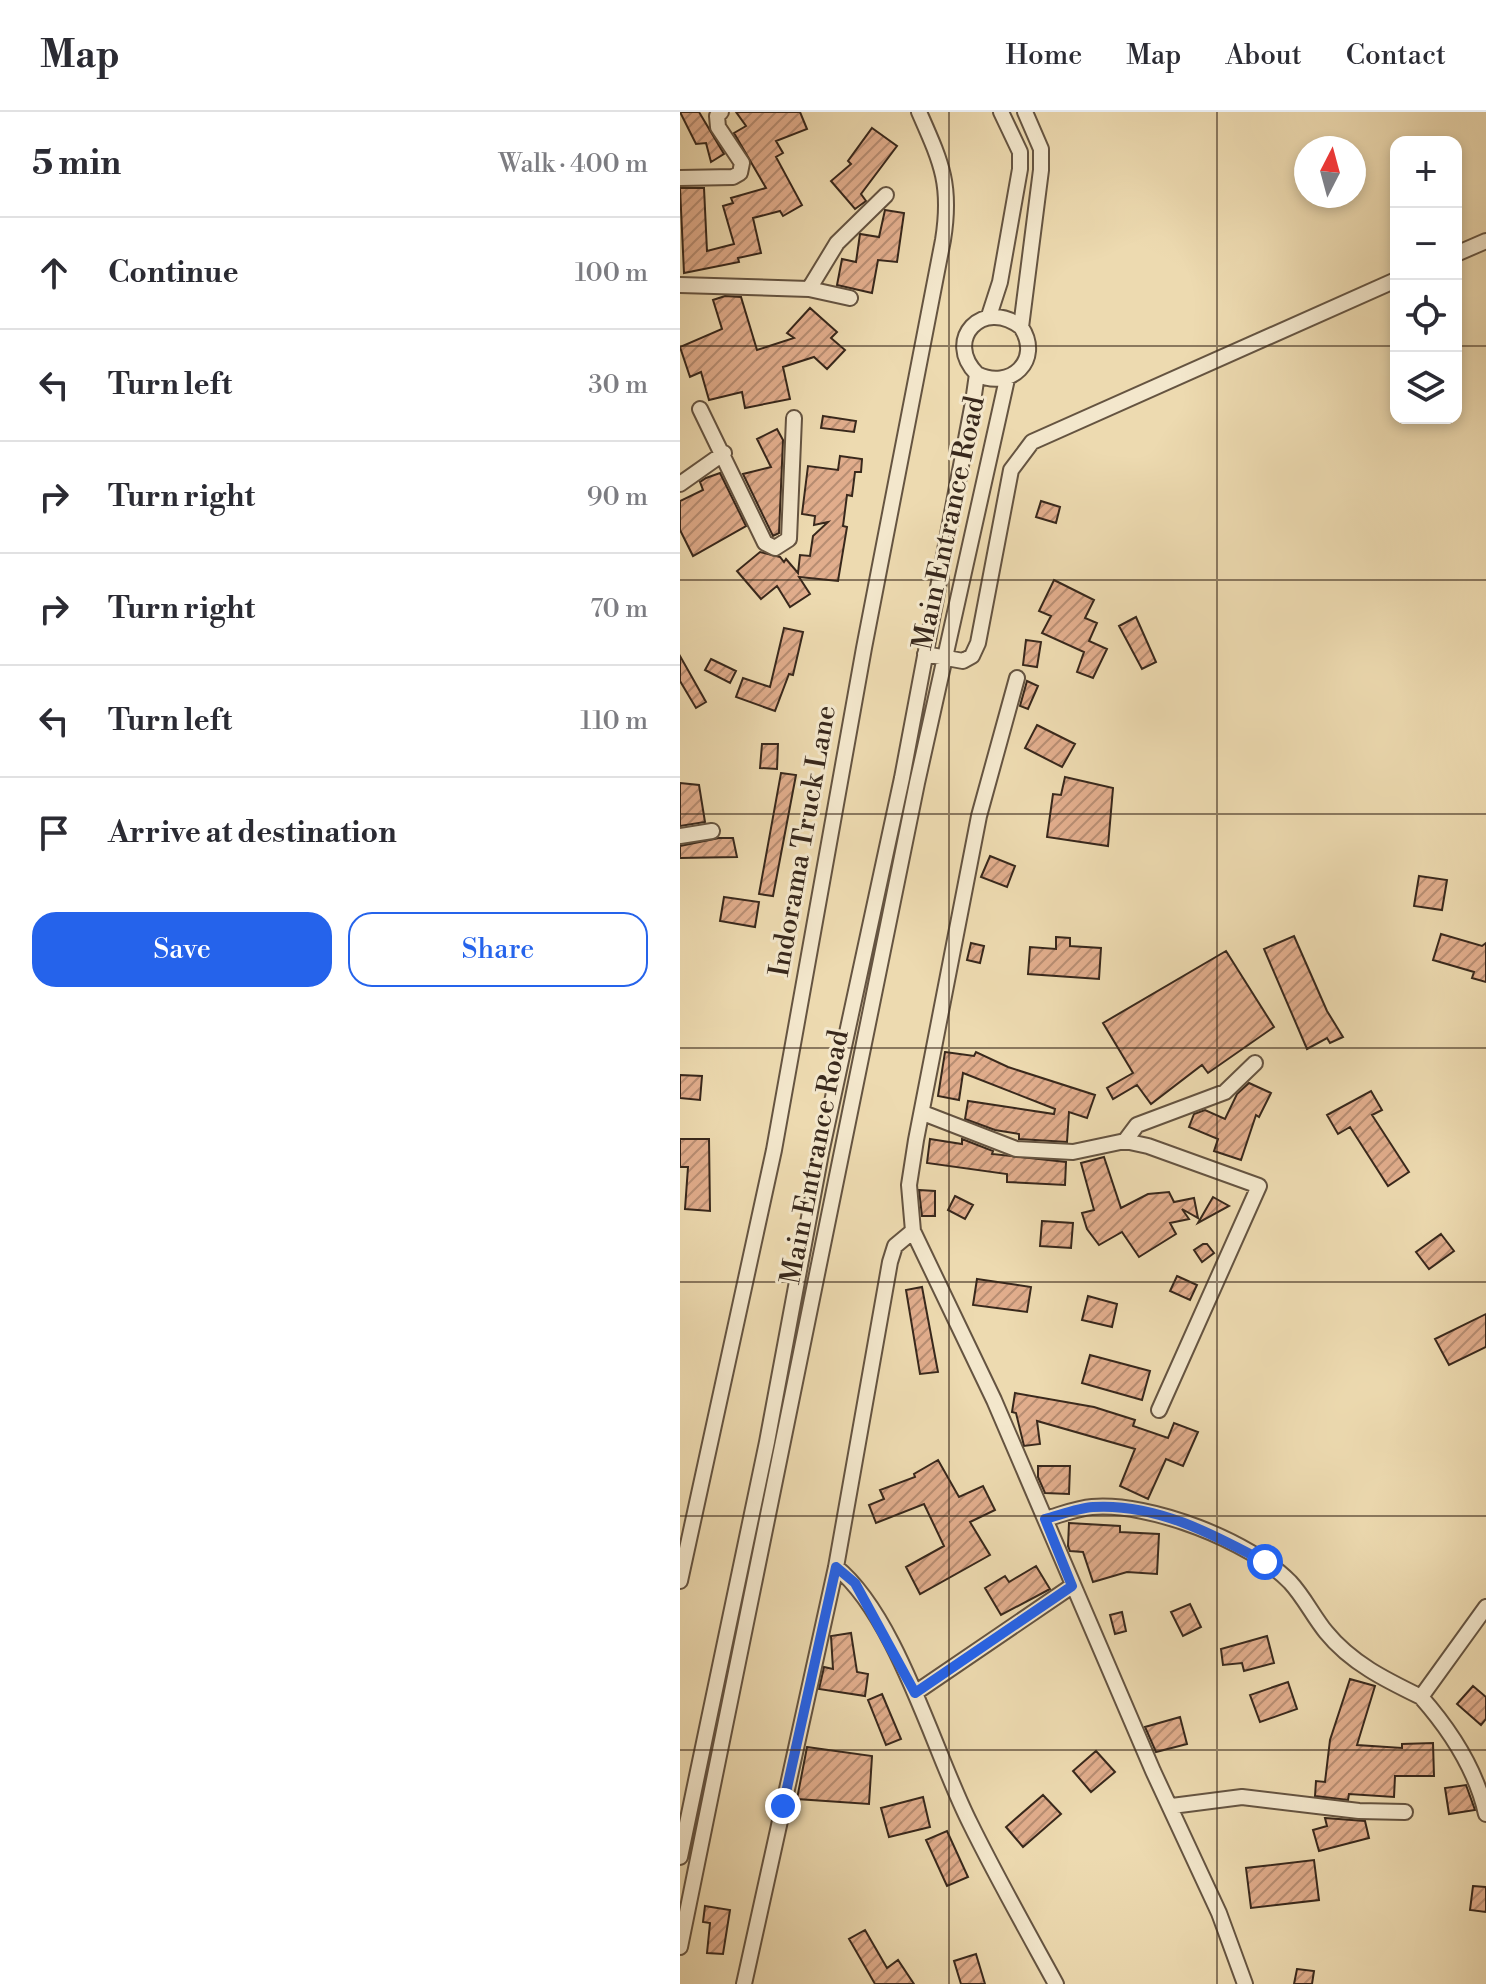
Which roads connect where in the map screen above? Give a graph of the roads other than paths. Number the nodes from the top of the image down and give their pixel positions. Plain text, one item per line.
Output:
1 (721, 112) edge
2 (919, 112) edge
3 (1001, 112) edge
4 (1025, 112) edge
5 (680, 178) edge
6 (886, 195) dead end
7 (1486, 241) edge
8 (1462, 251) edge
9 (1390, 283) edge
10 (680, 285) edge
11 (809, 289) junction
12 (850, 298) dead end
13 (989, 316) junction
14 (1021, 327) junction
15 (977, 374) junction
16 (1007, 379) junction
17 (700, 409) dead end
18 (794, 418) dead end
19 (724, 453) junction
20 (680, 484) edge
21 (925, 654) junction
22 (948, 659) junction
23 (1017, 678) dead end
24 (712, 831) dead end
25 (680, 836) edge
26 (1255, 1063) dead end
27 (923, 1113) junction
28 (1125, 1141) junction
29 (913, 1231) junction
30 (1159, 1410) dead end
31 (1045, 1519) junction
32 (836, 1567) junction
33 (680, 1581) edge
34 (1072, 1586) junction
35 (1486, 1607) edge
36 (915, 1693) junction
37 (1421, 1697) junction
38 (1172, 1806) junction
39 (1405, 1812) dead end
40 (1486, 1814) edge
41 (680, 1857) edge
42 (680, 1947) edge
43 (744, 1984) edge
44 (1056, 1984) edge
45 (1245, 1984) edge

1 - 5 street
2 - 33 street, Indorama Truck Lane
3 - 13 street
4 - 14 street
6 - 11 street
7 - 8 street
9 - 22 street
10 - 11 street
11 - 12 street
13 - 14 street
13 - 15 street
14 - 16 street
15 - 16 street
15 - 21 street
16 - 22 street, Main Entrance Road
17 - 19 street
18 - 19 street
19 - 20 street
21 - 22 street
21 - 41 street
22 - 42 street, Main Entrance Road
23 - 27 street
24 - 25 street
26 - 28 street
27 - 28 street
27 - 29 street
28 - 30 street
29 - 31 street
29 - 32 street
31 - 34 street
31 - 37 street
32 - 36 street
32 - 43 street
34 - 36 street
34 - 38 street
35 - 37 street
36 - 44 street
37 - 40 street
38 - 39 street
38 - 45 street

